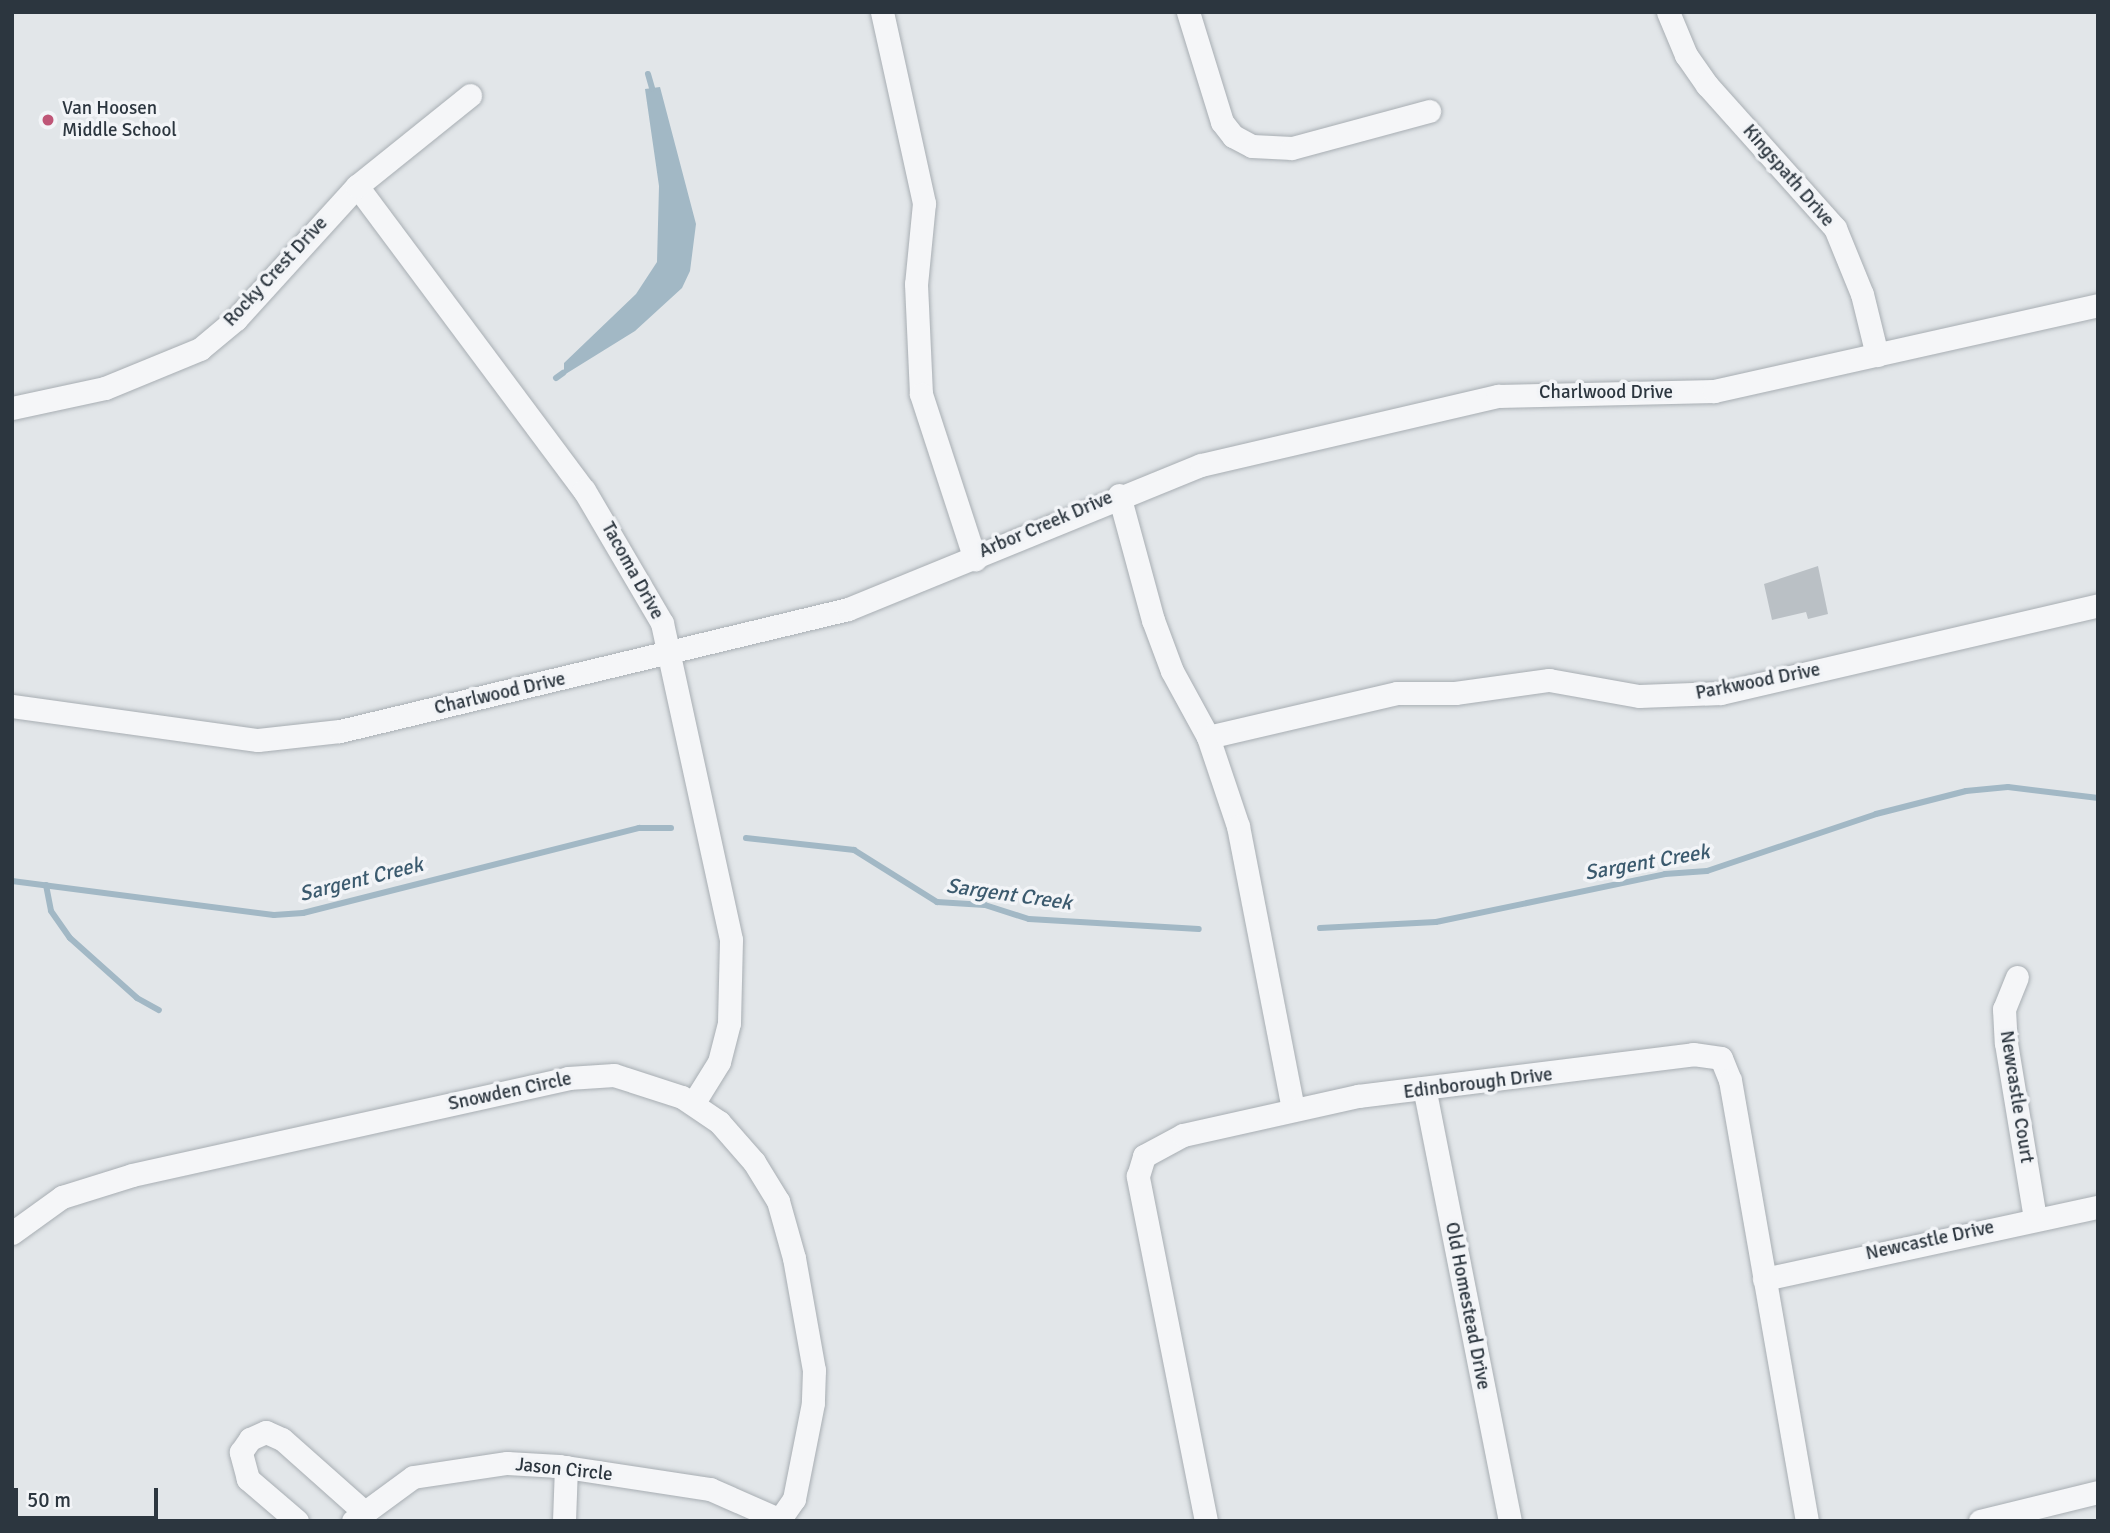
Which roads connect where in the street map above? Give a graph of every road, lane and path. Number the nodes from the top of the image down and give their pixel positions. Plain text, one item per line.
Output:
1 (882, 12) edge
2 (1188, 12) edge
3 (1668, 12) edge
4 (470, 95) dead end
5 (1430, 111) dead end
6 (357, 186) junction
7 (2098, 305) edge
8 (1877, 355) junction
9 (12, 408) edge
10 (1119, 495) junction
11 (975, 559) junction
12 (2098, 605) edge
13 (669, 654) junction
14 (12, 706) edge
15 (1208, 737) junction
16 (2017, 978) dead end
17 (1425, 1092) junction
18 (693, 1104) junction
19 (1293, 1109) junction
20 (2098, 1207) edge
21 (2035, 1219) junction
22 (12, 1233) edge
23 (1764, 1279) junction
24 (566, 1467) junction
25 (2098, 1492) edge
26 (357, 1515) edge
27 (781, 1520) edge
28 (297, 1521) edge
29 (564, 1521) edge
30 (1206, 1521) edge
31 (1510, 1521) edge
32 (1807, 1521) edge
33 (1979, 1521) edge

1 - 11 street, Arbor Creek Drive
2 - 5 street
3 - 8 street, Kingspath Drive
4 - 6 street, Rocky Crest Drive
6 - 9 street, Rocky Crest Drive
6 - 13 street, Tacoma Drive
7 - 8 street, Charlwood Drive
8 - 10 street, Charlwood Drive
10 - 11 street, Arbor Creek Drive
10 - 15 street, Arbor Creek Drive
11 - 13 street, Charlwood Drive
12 - 15 street, Parkwood Drive
13 - 14 street, Charlwood Drive
13 - 18 street, Tacoma Drive
15 - 19 street, Arbor Creek Drive
16 - 21 street, Newcastle Court
17 - 19 street, Edinborough Drive
17 - 23 street, Edinborough Drive
17 - 31 street, Old Homestead Drive
18 - 22 street, Snowden Circle
18 - 27 street, Snowden Circle
19 - 30 street, Edinborough Drive
20 - 21 street, Newcastle Drive
21 - 23 street, Newcastle Drive
23 - 32 street, Edinborough Drive
24 - 26 street, Jason Circle
24 - 27 street, Jason Circle
24 - 29 street
25 - 33 street
26 - 28 street

